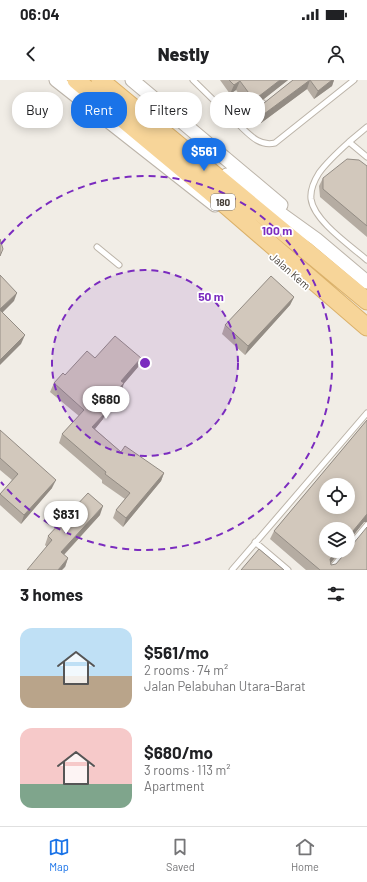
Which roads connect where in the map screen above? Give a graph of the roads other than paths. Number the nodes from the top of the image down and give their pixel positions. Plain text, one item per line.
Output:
1 (56, 80) edge
2 (65, 80) edge
3 (76, 80) edge
4 (100, 80) edge
5 (111, 80) edge
6 (132, 80) edge
7 (193, 80) edge
8 (354, 80) edge
9 (210, 97) edge
10 (270, 98) edge
11 (265, 102) edge
12 (367, 127) edge
13 (243, 128) edge
14 (349, 142) junction
15 (367, 157) edge
16 (215, 205) junction
17 (316, 239) junction
18 (97, 247) dead end
19 (367, 260) edge
20 (119, 265) dead end
21 (367, 282) edge
22 (367, 301) edge
23 (367, 327) edge
24 (367, 336) edge
25 (367, 413) edge
26 (367, 525) edge
27 (355, 540) edge
28 (255, 542) junction
29 (340, 558) edge
30 (232, 570) edge
31 (288, 570) edge
32 (330, 570) edge

1 - 16 street, Jalan Kem
2 - 16 street, Jalan Kem
3 - 23 main road, 180
4 - 22 main road, 180
5 - 17 street
6 - 17 street
7 - 9 lane
8 - 13 lane
10 - 11 lane
12 - 14 lane
14 - 15 lane
14 - 19 lane
16 - 24 street, Jalan Kem
17 - 21 street
18 - 20 lane
25 - 28 lane
26 - 27 lane
28 - 30 lane
28 - 31 lane
29 - 32 lane

